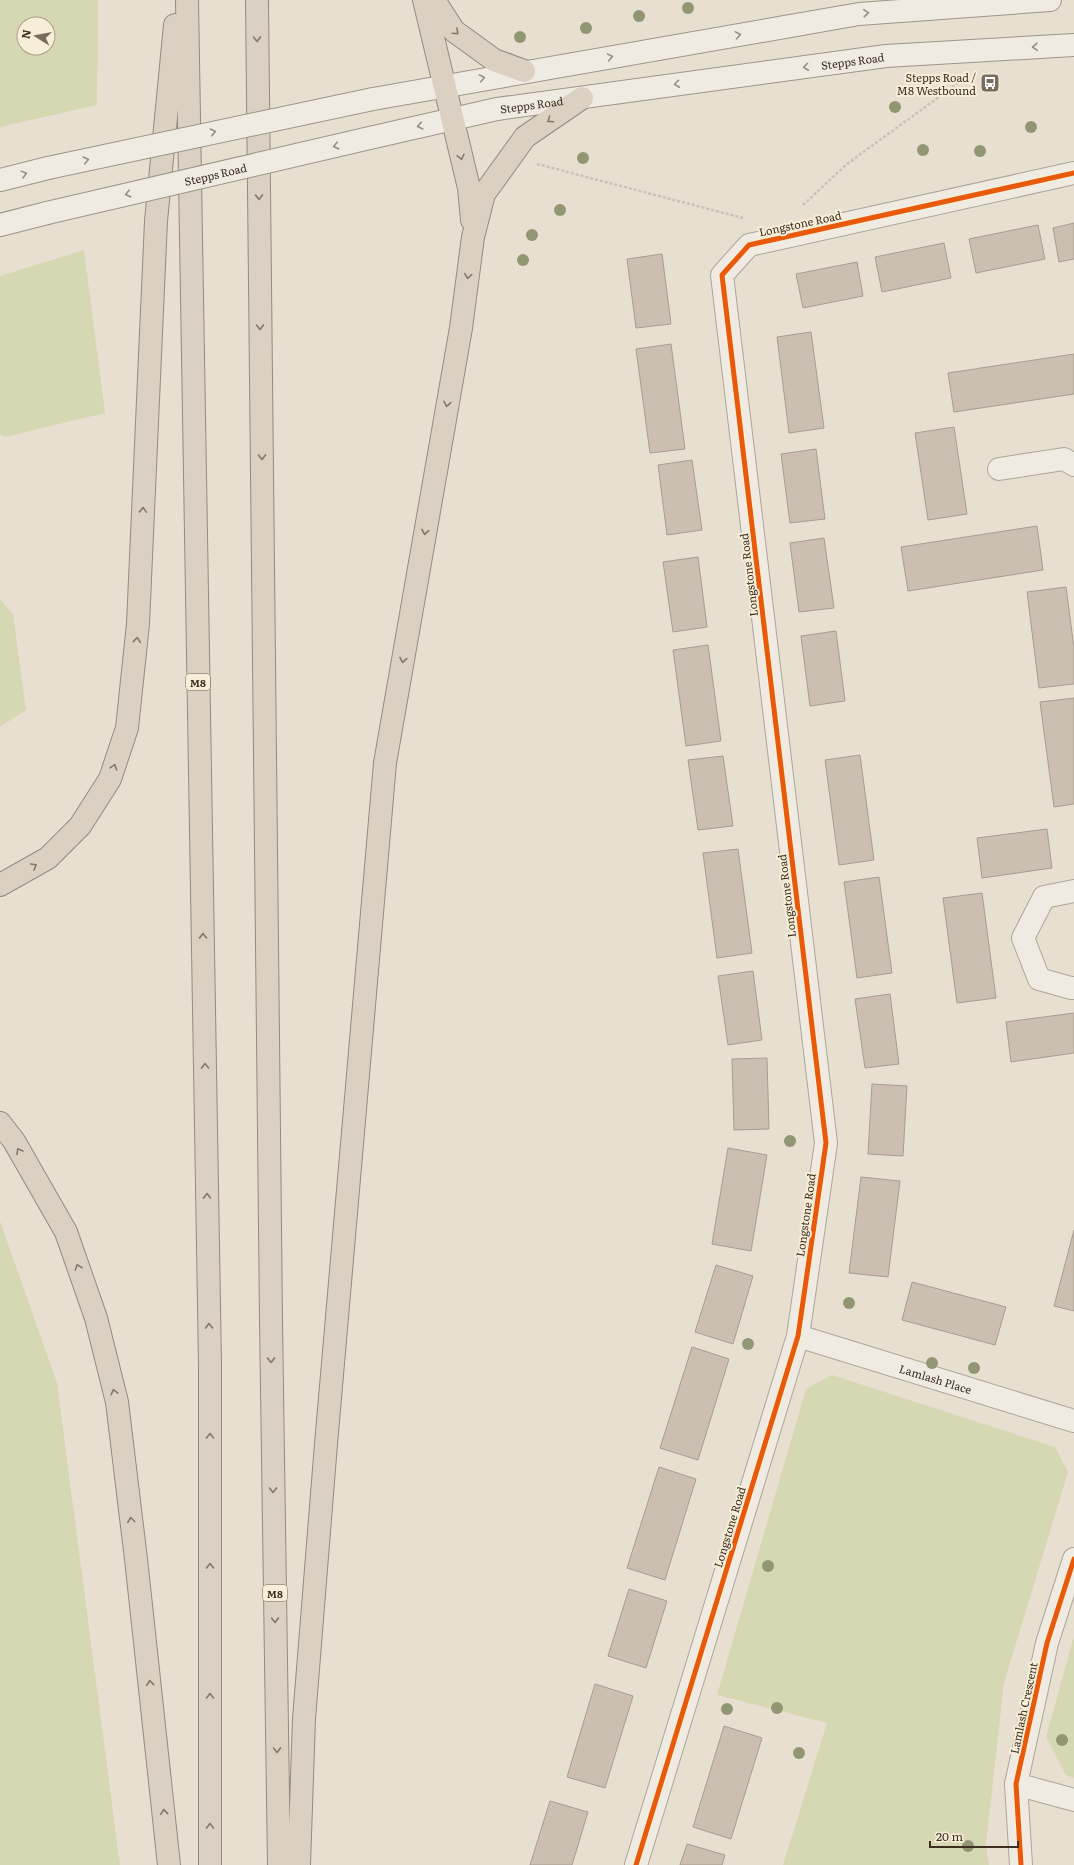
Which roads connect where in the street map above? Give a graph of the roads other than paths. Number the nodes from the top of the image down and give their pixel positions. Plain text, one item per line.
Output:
1 (178, 0) edge
2 (187, 0) edge
3 (257, 0) edge
4 (424, 0) edge
5 (434, 0) edge
6 (1050, 0) edge
7 (1074, 45) edge
8 (524, 71) junction
9 (444, 85) junction
10 (582, 98) junction
11 (452, 119) junction
12 (1074, 173) edge
13 (0, 180) edge
14 (0, 225) edge
15 (473, 237) junction
16 (1074, 464) edge
17 (999, 469) dead end
18 (0, 885) edge
19 (1074, 891) edge
20 (1074, 988) edge
21 (0, 1123) edge
22 (798, 1336) junction
23 (1074, 1421) edge
24 (1074, 1559) edge
25 (1016, 1784) junction
26 (1074, 1800) edge
27 (169, 1865) edge
28 (210, 1865) edge
29 (279, 1865) edge
30 (299, 1865) edge
31 (636, 1865) edge
32 (1021, 1865) edge

18 -> 1 highway
28 -> 2 highway, M8
3 -> 29 highway, M8
4 - 9 highway
5 -> 8 highway
8 -> 6 street
7 -> 10 street, Stepps Road
9 -> 8 street
9 - 11 highway
13 -> 9 street, bridge
10 - 11 street, Stepps Road
10 -> 15 highway
11 -> 14 street, Stepps Road, bridge
11 -> 15 highway
12 - 22 street, Longstone Road
15 -> 30 highway
16 - 17 street
19 - 20 street
27 -> 21 highway
22 - 23 street, Lamlash Place
22 - 31 street, Longstone Road
24 - 25 street, Lamlash Crescent
25 - 26 street
25 - 32 street, Lamlash Crescent

